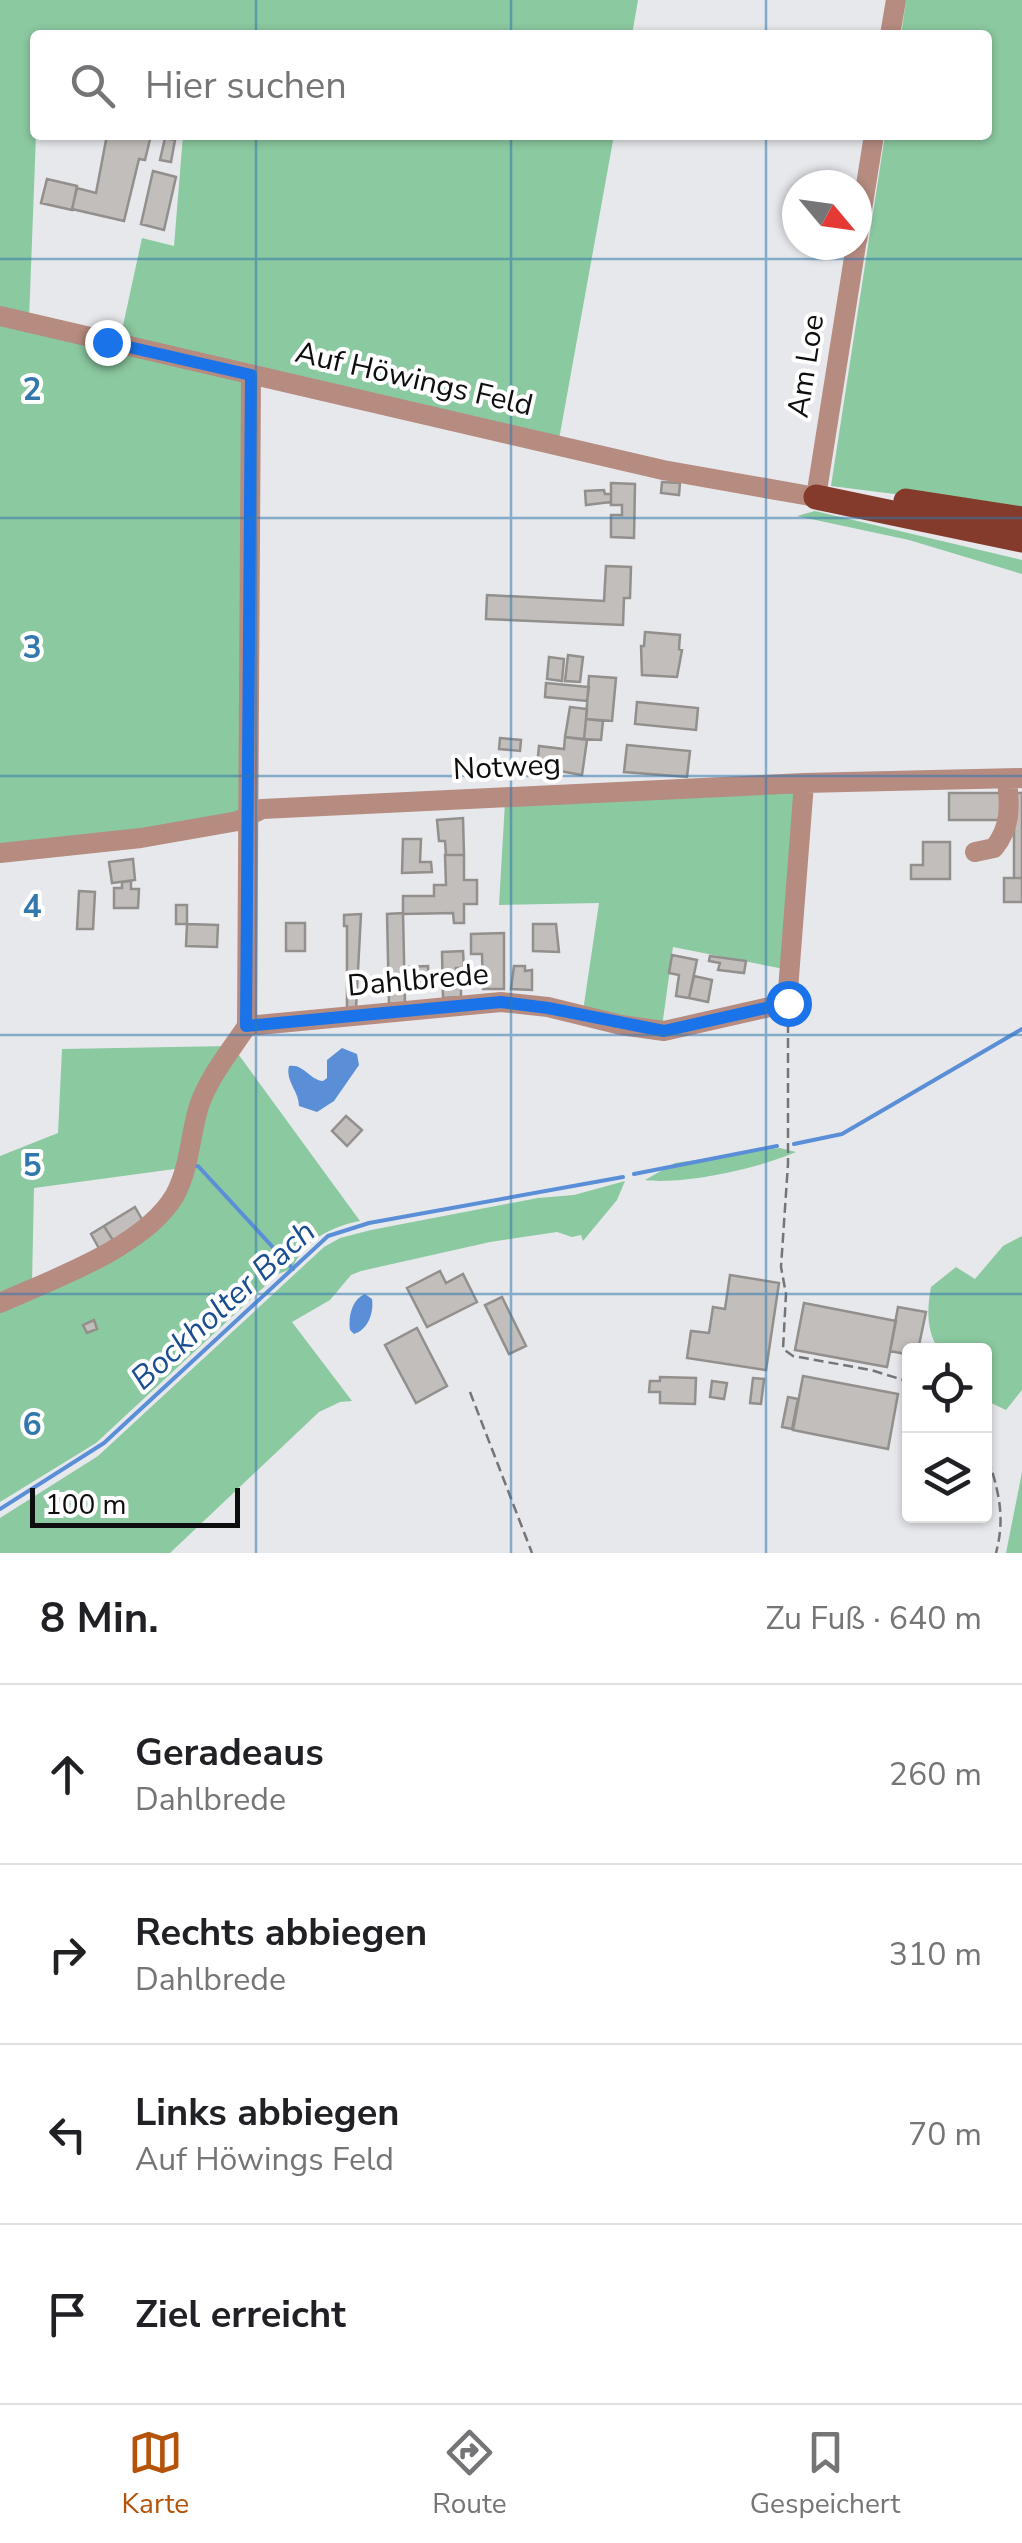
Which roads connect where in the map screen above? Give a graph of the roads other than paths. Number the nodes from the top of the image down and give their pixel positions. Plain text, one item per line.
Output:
1 (896, 0) edge
2 (891, 30) edge
3 (873, 140) edge
4 (868, 170) edge
5 (854, 260) edge
6 (0, 316) edge
7 (251, 375) junction
8 (816, 497) junction
9 (1022, 518) edge
10 (1022, 540) edge
11 (1014, 779) edge
12 (804, 783) junction
13 (247, 814) junction
14 (974, 852) dead end
15 (0, 853) edge
16 (246, 1026) junction
17 (0, 1303) edge

1 - 2 street
3 - 4 street, Am Loe
5 - 8 street, Am Loe
6 - 7 street, Auf Höwings Feld
7 - 8 street, Auf Höwings Feld
7 - 13 street
8 - 9 main road, Auf Höwings Feld
8 - 10 main road, Auf Höwings Feld
11 - 12 street, Notweg
11 - 14 street
12 - 13 street, Notweg
12 - 16 street, Dahlbrede
13 - 15 street, Notweg
13 - 16 street
16 - 17 street

